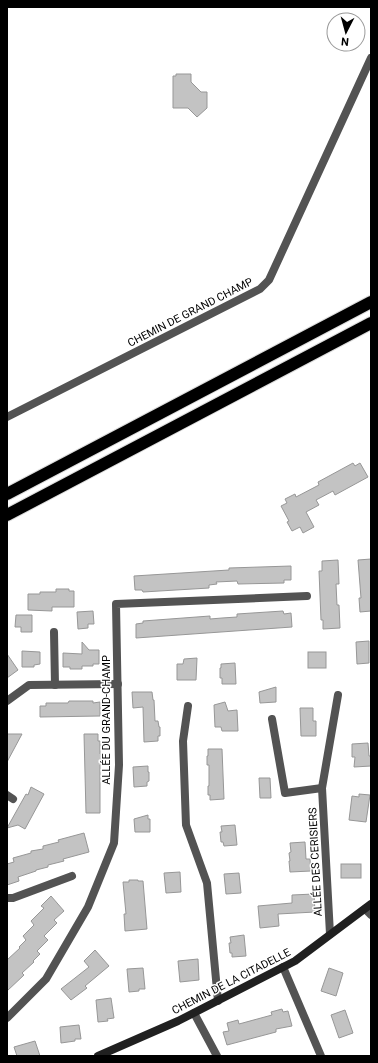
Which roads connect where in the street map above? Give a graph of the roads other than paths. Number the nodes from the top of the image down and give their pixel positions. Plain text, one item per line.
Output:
1 (371, 58) edge
2 (371, 302) edge
3 (371, 323) edge
4 (7, 418) edge
5 (7, 494) edge
6 (7, 515) edge
7 (306, 596) dead end
8 (54, 632) dead end
9 (118, 684) junction
10 (55, 685) junction
11 (338, 695) dead end
12 (7, 701) edge
13 (188, 706) dead end
14 (272, 719) dead end
15 (322, 788) junction
16 (72, 876) dead end
17 (7, 898) edge
18 (368, 906) edge
19 (371, 915) edge
20 (330, 934) junction
21 (283, 967) junction
22 (218, 1001) junction
23 (194, 1013) junction
24 (7, 1018) edge
25 (98, 1056) edge
26 (217, 1056) edge
27 (321, 1056) edge

1 - 4 street, CHEMIN DE GRAND CHAMP
2 - 5 highway
3 - 6 highway
7 - 9 street, ALLÉE DU GRAND-CHAMP
8 - 10 street
9 - 10 street
9 - 24 street, ALLÉE DU GRAND-CHAMP
10 - 12 street
11 - 15 street, ALLÉE DES CERISIERS
13 - 22 street
14 - 15 street
15 - 20 street, ALLÉE DES CERISIERS
16 - 17 street
18 - 19 street, CHEMIN DE LA CITADELLE
18 - 20 street, CHEMIN DE LA CITADELLE
20 - 21 street, CHEMIN DE LA CITADELLE
21 - 22 street, CHEMIN DE LA CITADELLE
21 - 27 street
22 - 23 street, CHEMIN DE LA CITADELLE
23 - 25 street, CHEMIN DE LA CITADELLE
23 - 26 street

